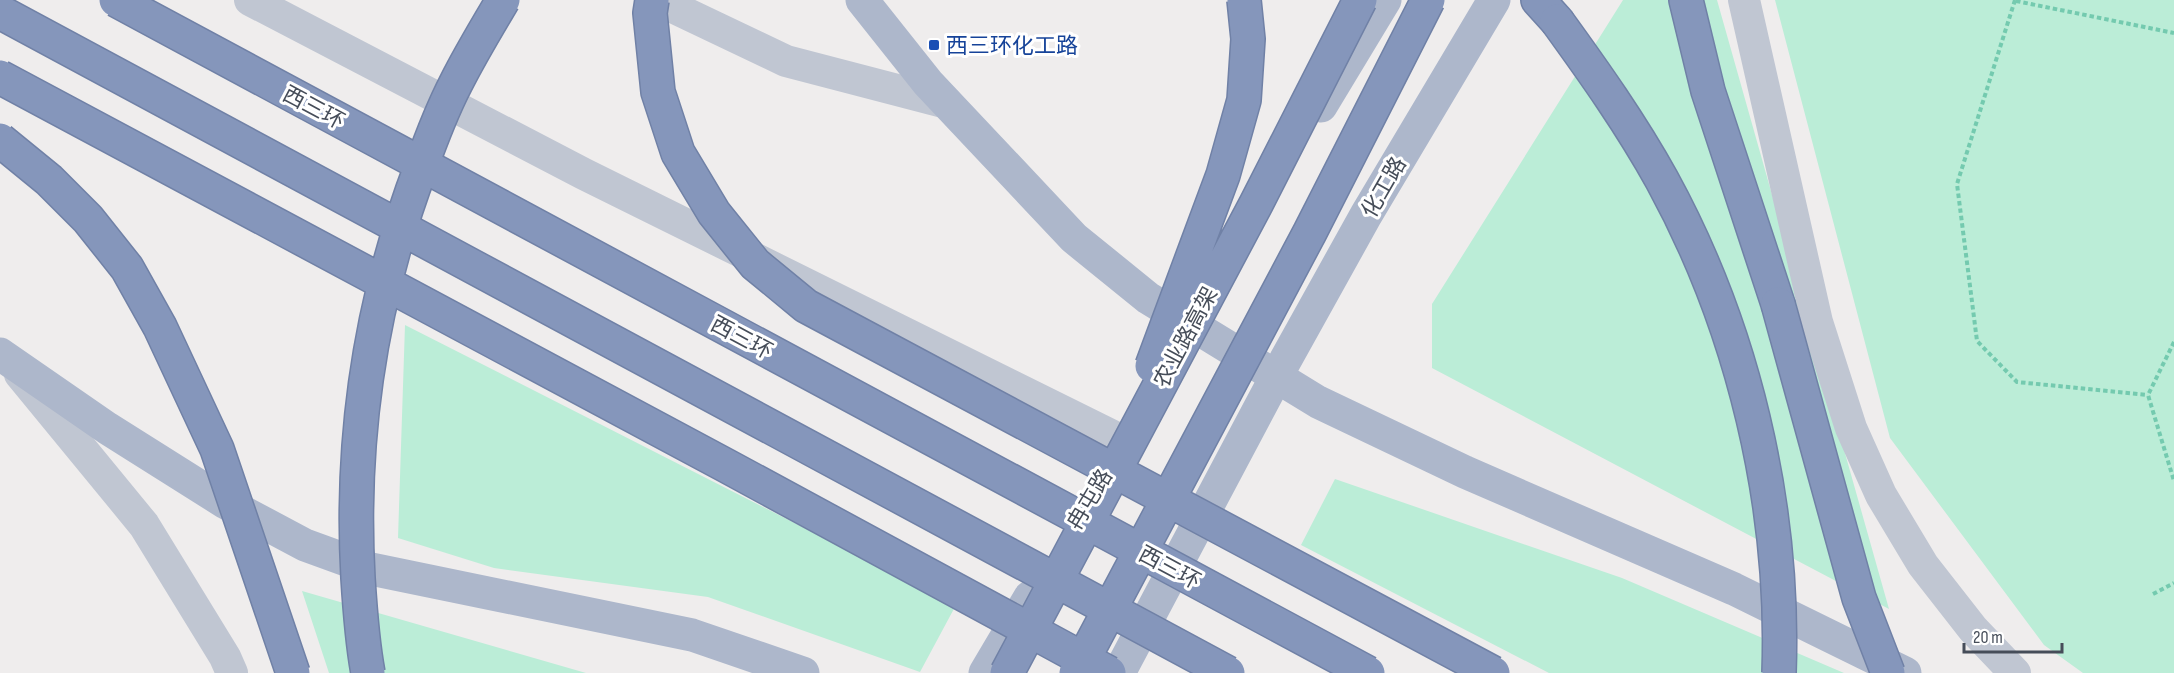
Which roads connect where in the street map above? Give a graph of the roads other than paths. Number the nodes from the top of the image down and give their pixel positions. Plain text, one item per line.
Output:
1 (116, 0) edge
2 (250, 0) edge
3 (503, 0) edge
4 (652, 0) edge
5 (658, 0) edge
6 (862, 0) edge
7 (1244, 0) edge
8 (1360, 0) edge
9 (1385, 0) edge
10 (1428, 0) edge
11 (1494, 0) edge
12 (1538, 0) edge
13 (1686, 0) edge
14 (1744, 0) edge
15 (0, 12) edge
16 (0, 77) edge
17 (947, 103) junction
18 (0, 140) edge
19 (1191, 325) junction
20 (6, 359) edge
21 (1276, 377) junction
22 (1121, 452) junction
23 (232, 673) edge
24 (293, 673) edge
25 (368, 673) edge
26 (803, 673) edge
27 (986, 673) edge
28 (1007, 673) edge
29 (1076, 673) edge
30 (1109, 673) edge
31 (1119, 673) edge
32 (1228, 673) edge
33 (1368, 673) edge
34 (1493, 673) edge
35 (1779, 673) edge
36 (1888, 673) edge
37 (1905, 673) edge
38 (2015, 673) edge

1 - 33 highway, 西三环, bridge
2 - 22 street
3 - 25 highway, bridge
4 - 34 highway, bridge
5 - 17 street
6 - 17 main road
7 - 22 highway, bridge
8 - 22 highway, 农业路高架, bridge
9 - 19 main road
10 - 29 highway, bridge
11 - 21 main road, 化工路
12 - 35 highway, bridge
13 - 36 highway, bridge
14 - 38 street
15 - 32 highway, bridge
16 - 30 highway, bridge
17 - 19 main road
18 - 24 highway, bridge
19 - 21 main road
19 - 22 main road, 冉屯路
20 - 23 street
20 - 26 main road
21 - 31 main road
21 - 37 main road
22 - 27 main road, 冉屯路
22 - 28 highway, 农业路高架, bridge

